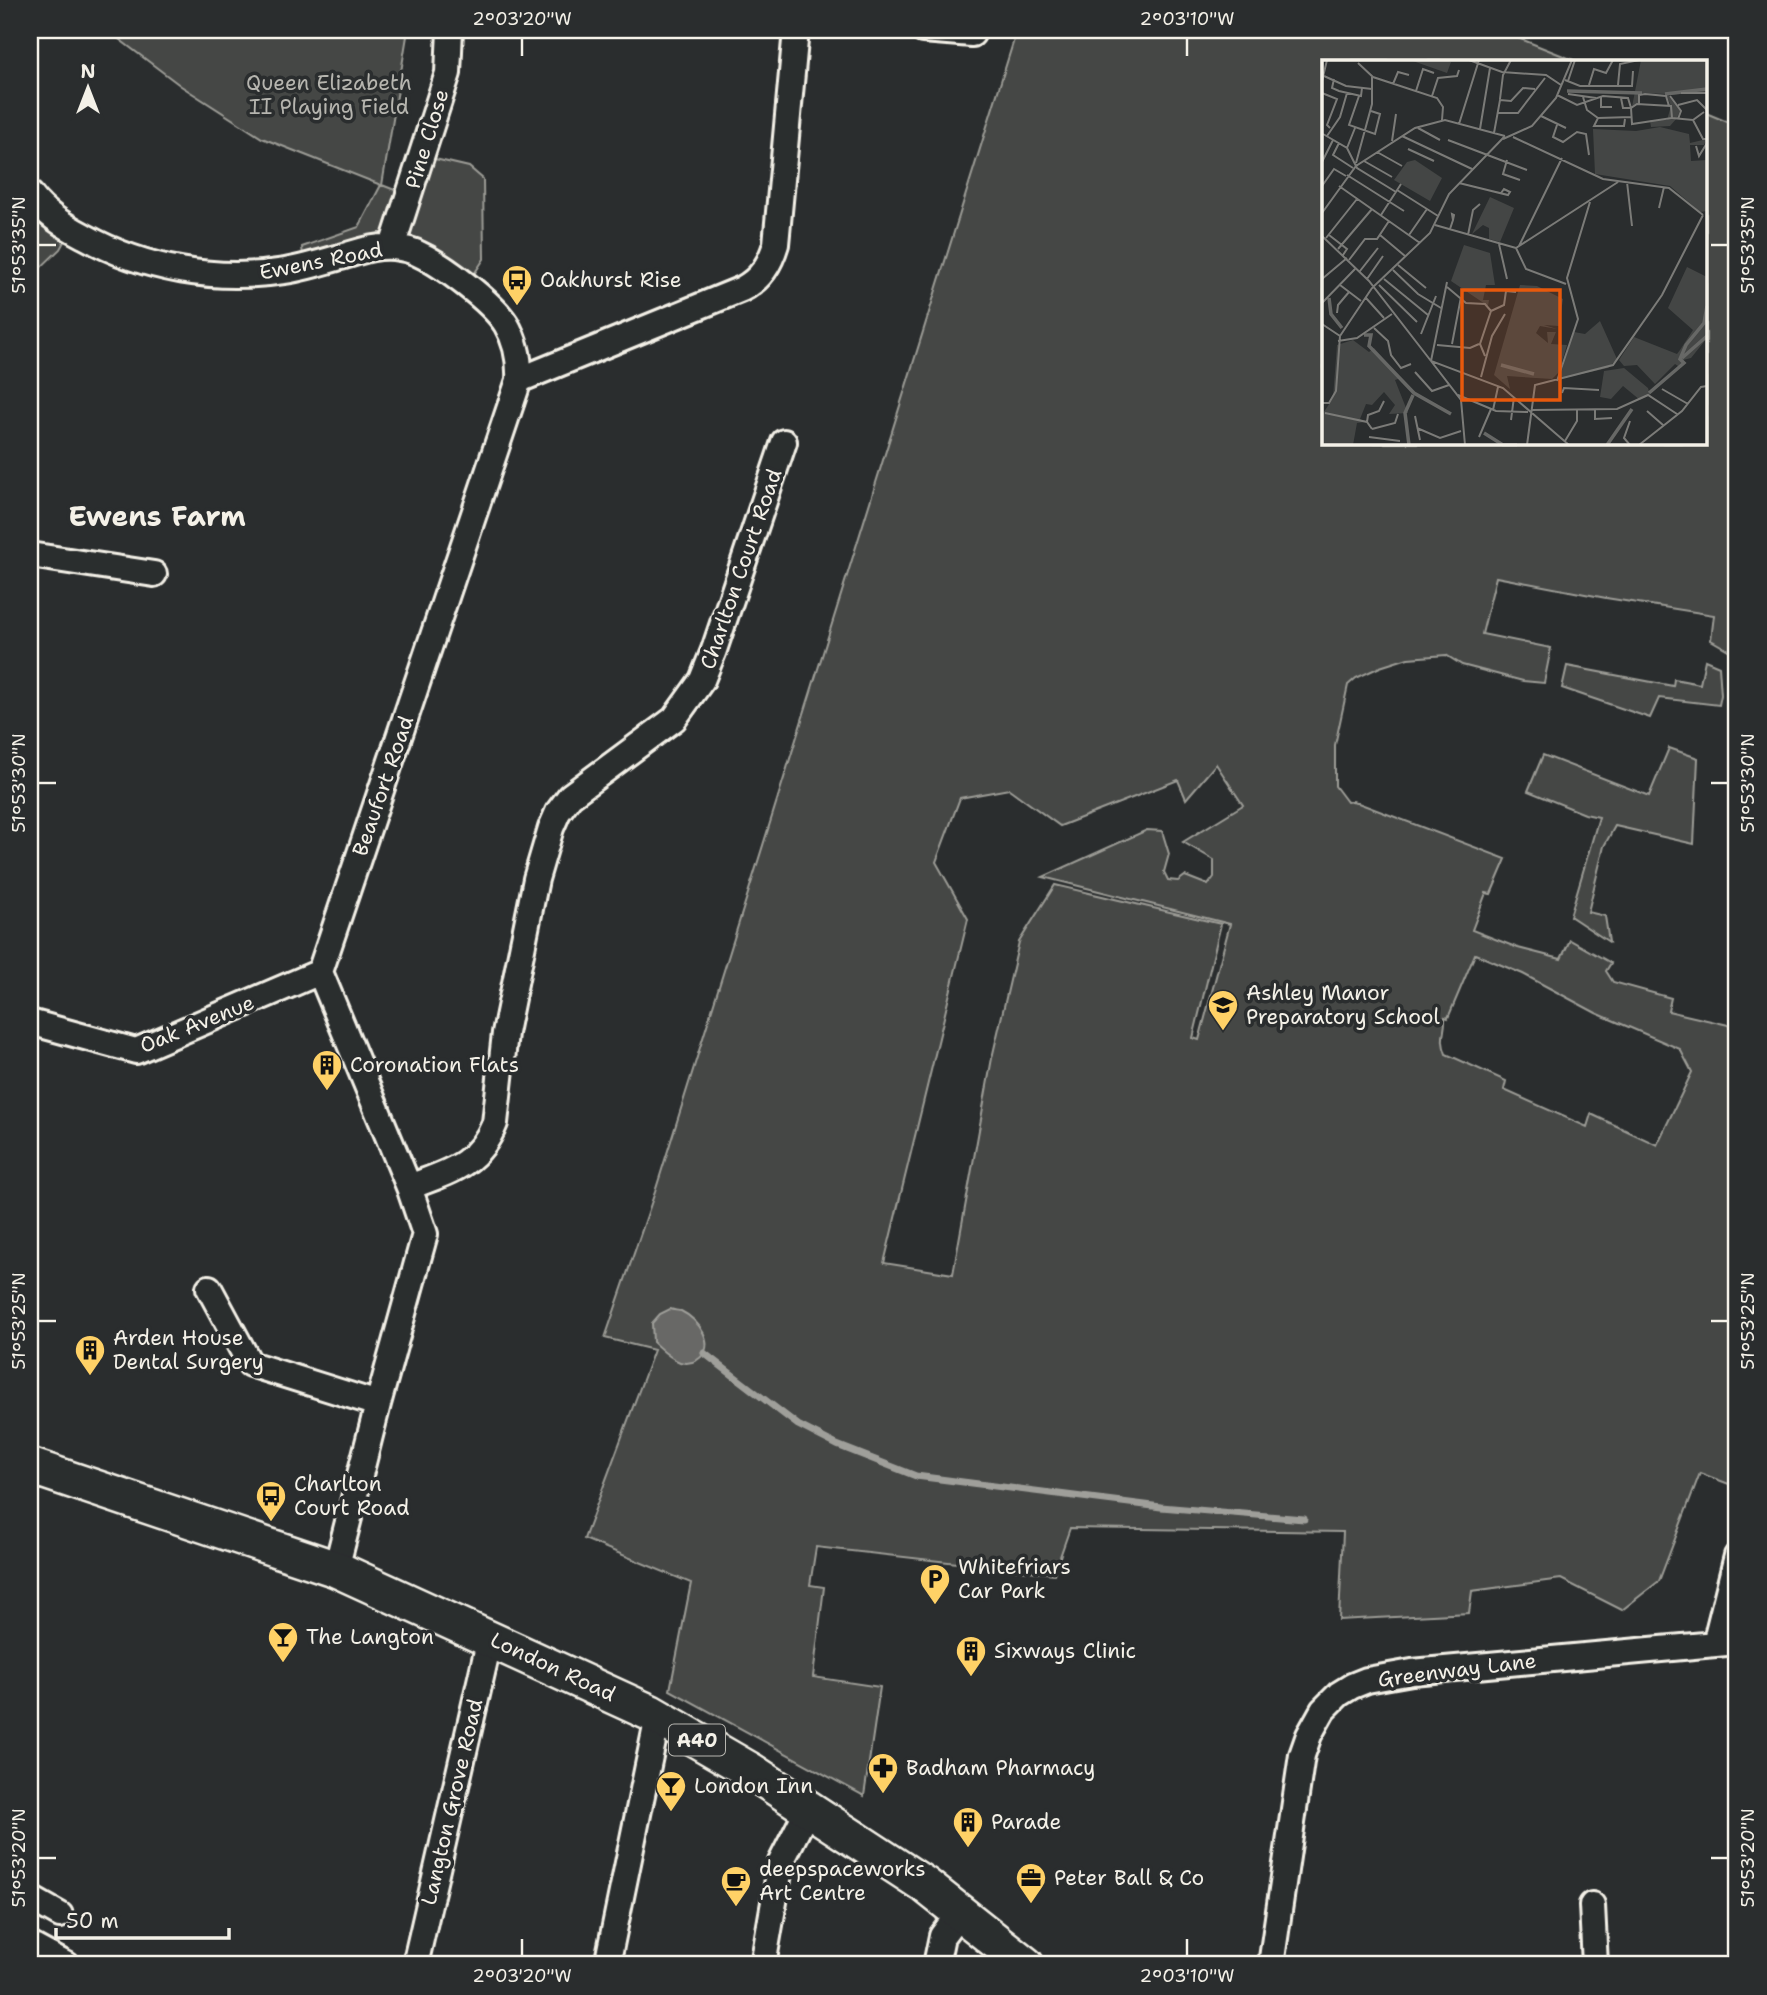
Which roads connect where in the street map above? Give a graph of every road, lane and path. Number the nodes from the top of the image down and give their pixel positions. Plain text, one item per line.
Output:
1 (450, 30) edge
2 (796, 30) edge
3 (923, 30) edge
4 (972, 34) dead end
5 (33, 204) edge
6 (392, 247) junction
7 (519, 380) junction
8 (784, 442) dead end
9 (30, 555) edge
10 (154, 574) dead end
11 (320, 972) junction
12 (30, 1022) edge
13 (409, 1186) junction
14 (209, 1288) dead end
15 (378, 1405) junction
16 (30, 1466) edge
17 (1737, 1556) edge
18 (336, 1569) junction
19 (490, 1638) junction
20 (1726, 1643) edge
21 (658, 1717) junction
22 (808, 1809) junction
23 (30, 1898) edge
24 (1592, 1905) dead end
25 (960, 1912) junction
26 (60, 1915) dead end
27 (30, 1945) edge
28 (58, 1963) edge
29 (415, 1965) edge
30 (607, 1965) edge
31 (763, 1965) edge
32 (936, 1965) edge
33 (1026, 1965) edge
34 (1271, 1965) edge
35 (1595, 1965) edge

1 - 6 street, Pine Close
2 - 7 street
3 - 4 street
5 - 6 street, Ewens Road
6 - 7 street, Ewens Road
7 - 11 street, Beaufort Road
8 - 13 street, Charlton Court Road
9 - 10 street
11 - 12 street, Oak Avenue
11 - 13 street
13 - 15 street
14 - 15 street
15 - 18 street
16 - 18 highway, London Road / A40
17 - 20 street
18 - 19 highway, London Road / A40
19 - 21 highway, London Road / A40
19 - 29 street, Langton Grove Road
20 - 34 street, Greenway Lane
21 - 22 highway, London Road / A40
21 - 30 street
22 - 25 highway, London Road / A40
22 - 31 street
23 - 26 street
24 - 35 street
25 - 32 street
25 - 33 highway, London Road / A40
27 - 28 street

